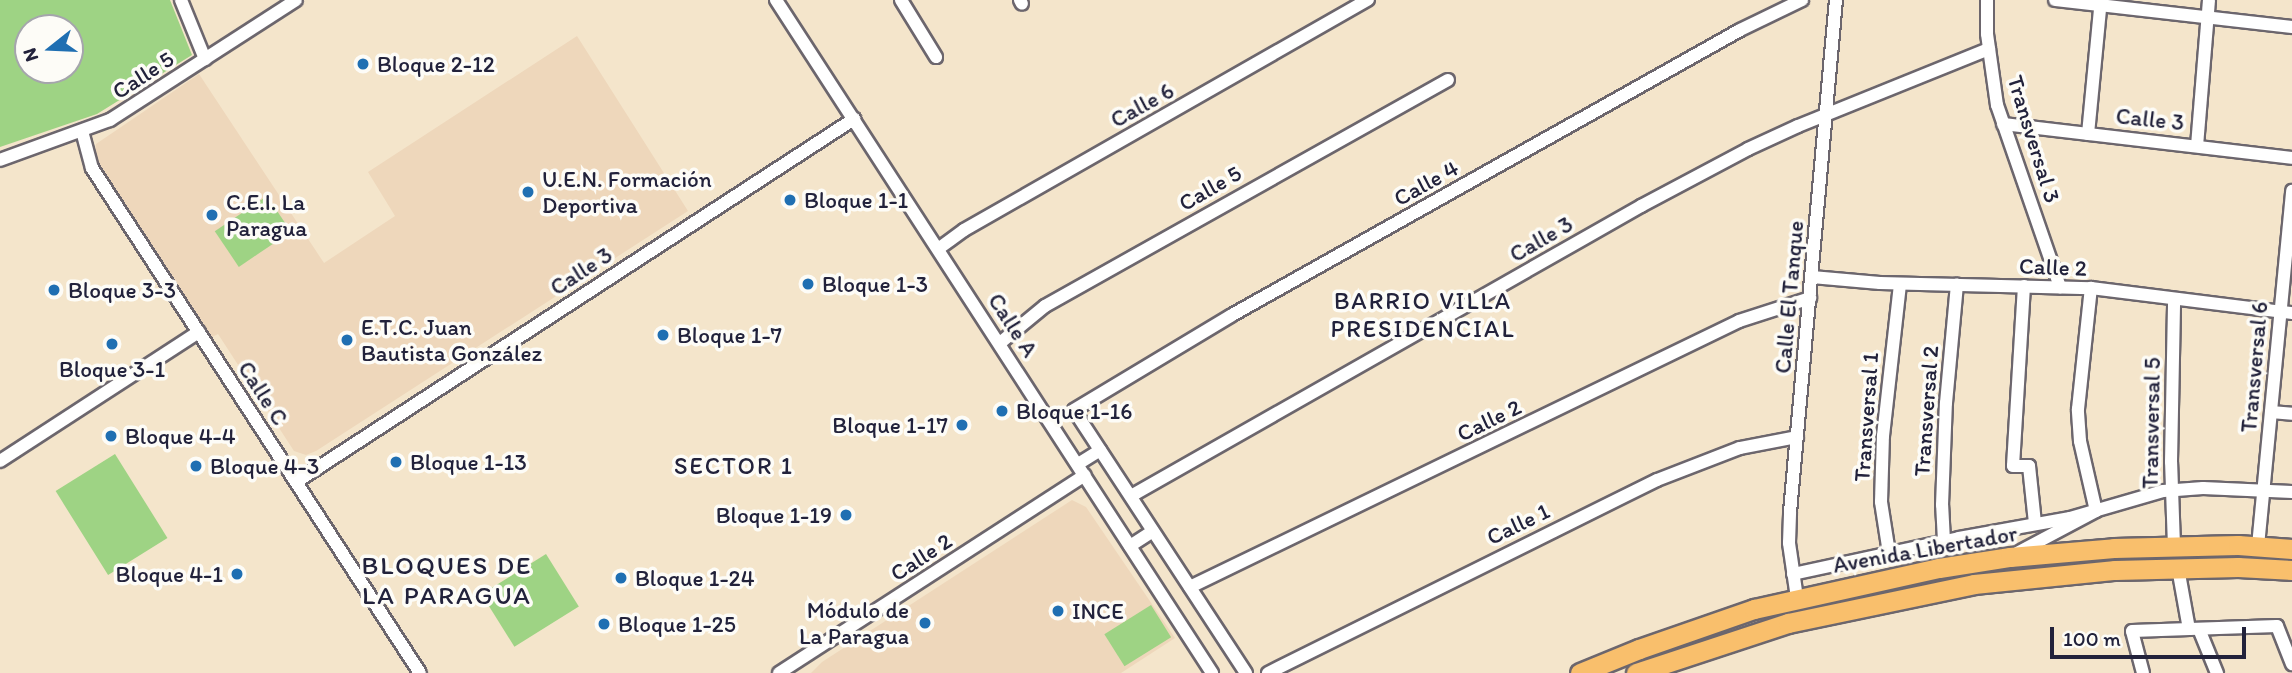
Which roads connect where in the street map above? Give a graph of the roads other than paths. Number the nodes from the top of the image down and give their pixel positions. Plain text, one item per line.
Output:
1 (181, 0) edge
2 (296, 0) edge
3 (776, 0) edge
4 (901, 0) edge
5 (1368, 0) edge
6 (1802, 0) edge
7 (1836, 0) edge
8 (1987, 0) edge
9 (2055, 0) edge
10 (2209, 0) edge
11 (2101, 2) edge
12 (2208, 16) junction
13 (2292, 27) edge
14 (1989, 49) junction
15 (936, 57) dead end
16 (205, 59) junction
17 (1448, 80) dead end
18 (1827, 114) junction
19 (854, 119) junction
20 (2003, 124) junction
21 (82, 131) junction
22 (2088, 134) junction
23 (2197, 146) junction
24 (2292, 158) edge
25 (0, 160) edge
26 (2292, 191) edge
27 (939, 249) junction
28 (1812, 277) junction
29 (1900, 284) junction
30 (1957, 285) junction
31 (2024, 286) junction
32 (2060, 286) junction
33 (2091, 288) junction
34 (1810, 298) junction
35 (2174, 299) junction
36 (2286, 313) edge
37 (199, 332) junction
38 (1000, 343) junction
39 (2271, 412) junction
40 (2292, 414) edge
41 (1797, 437) junction
42 (1100, 450) junction
43 (0, 461) edge
44 (1081, 470) junction
45 (296, 482) junction
46 (2264, 489) junction
47 (2171, 490) junction
48 (2292, 492) edge
49 (1130, 496) junction
50 (2096, 511) junction
51 (2035, 523) junction
52 (1153, 531) junction
53 (1944, 541) junction
54 (1130, 546) junction
55 (2174, 546) junction
56 (2258, 547) junction
57 (2292, 548) edge
58 (1889, 553) junction
59 (2010, 557) junction
60 (2178, 568) junction
61 (2292, 570) edge
62 (1793, 574) junction
63 (1190, 587) junction
64 (1797, 598) junction
65 (2194, 629) junction
66 (2292, 664) edge
67 (420, 673) edge
68 (780, 673) edge
69 (1212, 673) edge
70 (1246, 673) edge
71 (1268, 673) edge
72 (1580, 673) edge
73 (1636, 673) edge
74 (2143, 673) edge
75 (2217, 673) edge

1 - 16 street
2 - 16 street, Calle 5
3 - 19 street, Calle A
4 - 15 street
5 - 27 street, Calle 6
6 - 42 street, Calle 4
7 - 18 street, Calle El Tanque
8 - 14 street, Transversal 3
9 - 11 street
10 - 12 street
11 - 12 street
11 - 22 street
12 - 13 street
12 - 23 street
14 - 18 street, Calle 3
14 - 20 street, Transversal 3
16 - 21 street, Calle 5
17 - 38 street, Calle 5
18 - 28 street, Calle El Tanque
18 - 49 street, Calle 3
19 - 27 street, Calle A
19 - 45 street, Calle 3
20 - 22 street, Calle 3
20 - 32 street, Transversal 3
21 - 25 street, Calle 5
21 - 37 street, Calle C
22 - 23 street, Calle 3
23 - 24 street, Calle 3
26 - 36 street, Transversal 6
27 - 38 street, Calle A
28 - 29 street, Calle 2
28 - 34 street, Calle El Tanque
29 - 30 street, Calle 2
29 - 58 street, Transversal 1
30 - 31 street, Calle 2
30 - 53 street, Transversal 2
31 - 32 street, Calle 2
31 - 51 street
32 - 33 street, Calle 2
33 - 35 street, Calle 2
33 - 50 street
34 - 41 street, Calle El Tanque
34 - 63 street, Calle 2
35 - 36 street, Calle 2
35 - 47 street, Transversal 5
36 - 39 street, Transversal 6
37 - 43 street
37 - 45 street, Calle C
38 - 44 street, Calle A
39 - 40 street
39 - 46 street, Transversal 6
41 - 62 street, Calle El Tanque
41 - 71 street, Calle 1
42 - 44 street, Calle 2
42 - 49 street
44 - 54 street, Calle A
44 - 68 street, Calle 2
45 - 67 street, Calle C
46 - 47 street, Avenida Libertador
46 - 48 street, Avenida Libertador
46 - 56 street, Transversal 6
47 - 50 street, Avenida Libertador
47 - 55 street, Transversal 5
49 - 52 street
50 - 51 street, Avenida Libertador
50 - 59 street
51 - 53 street, Avenida Libertador
52 - 54 street
52 - 63 street
53 - 58 street, Avenida Libertador
54 - 69 street, Calle A
55 - 56 main road, Avenida Libertador
55 - 59 main road, Avenida Libertador
55 - 60 main road
56 - 57 main road, Avenida Libertador
58 - 62 street, Avenida Libertador
59 - 64 main road, Avenida Libertador
60 - 61 main road, Avenida Libertador
60 - 65 street
60 - 73 main road, Avenida Libertador
62 - 64 street, Calle El Tanque
63 - 70 street
64 - 72 main road, Avenida Libertador
65 - 66 street
65 - 74 street
65 - 75 street

